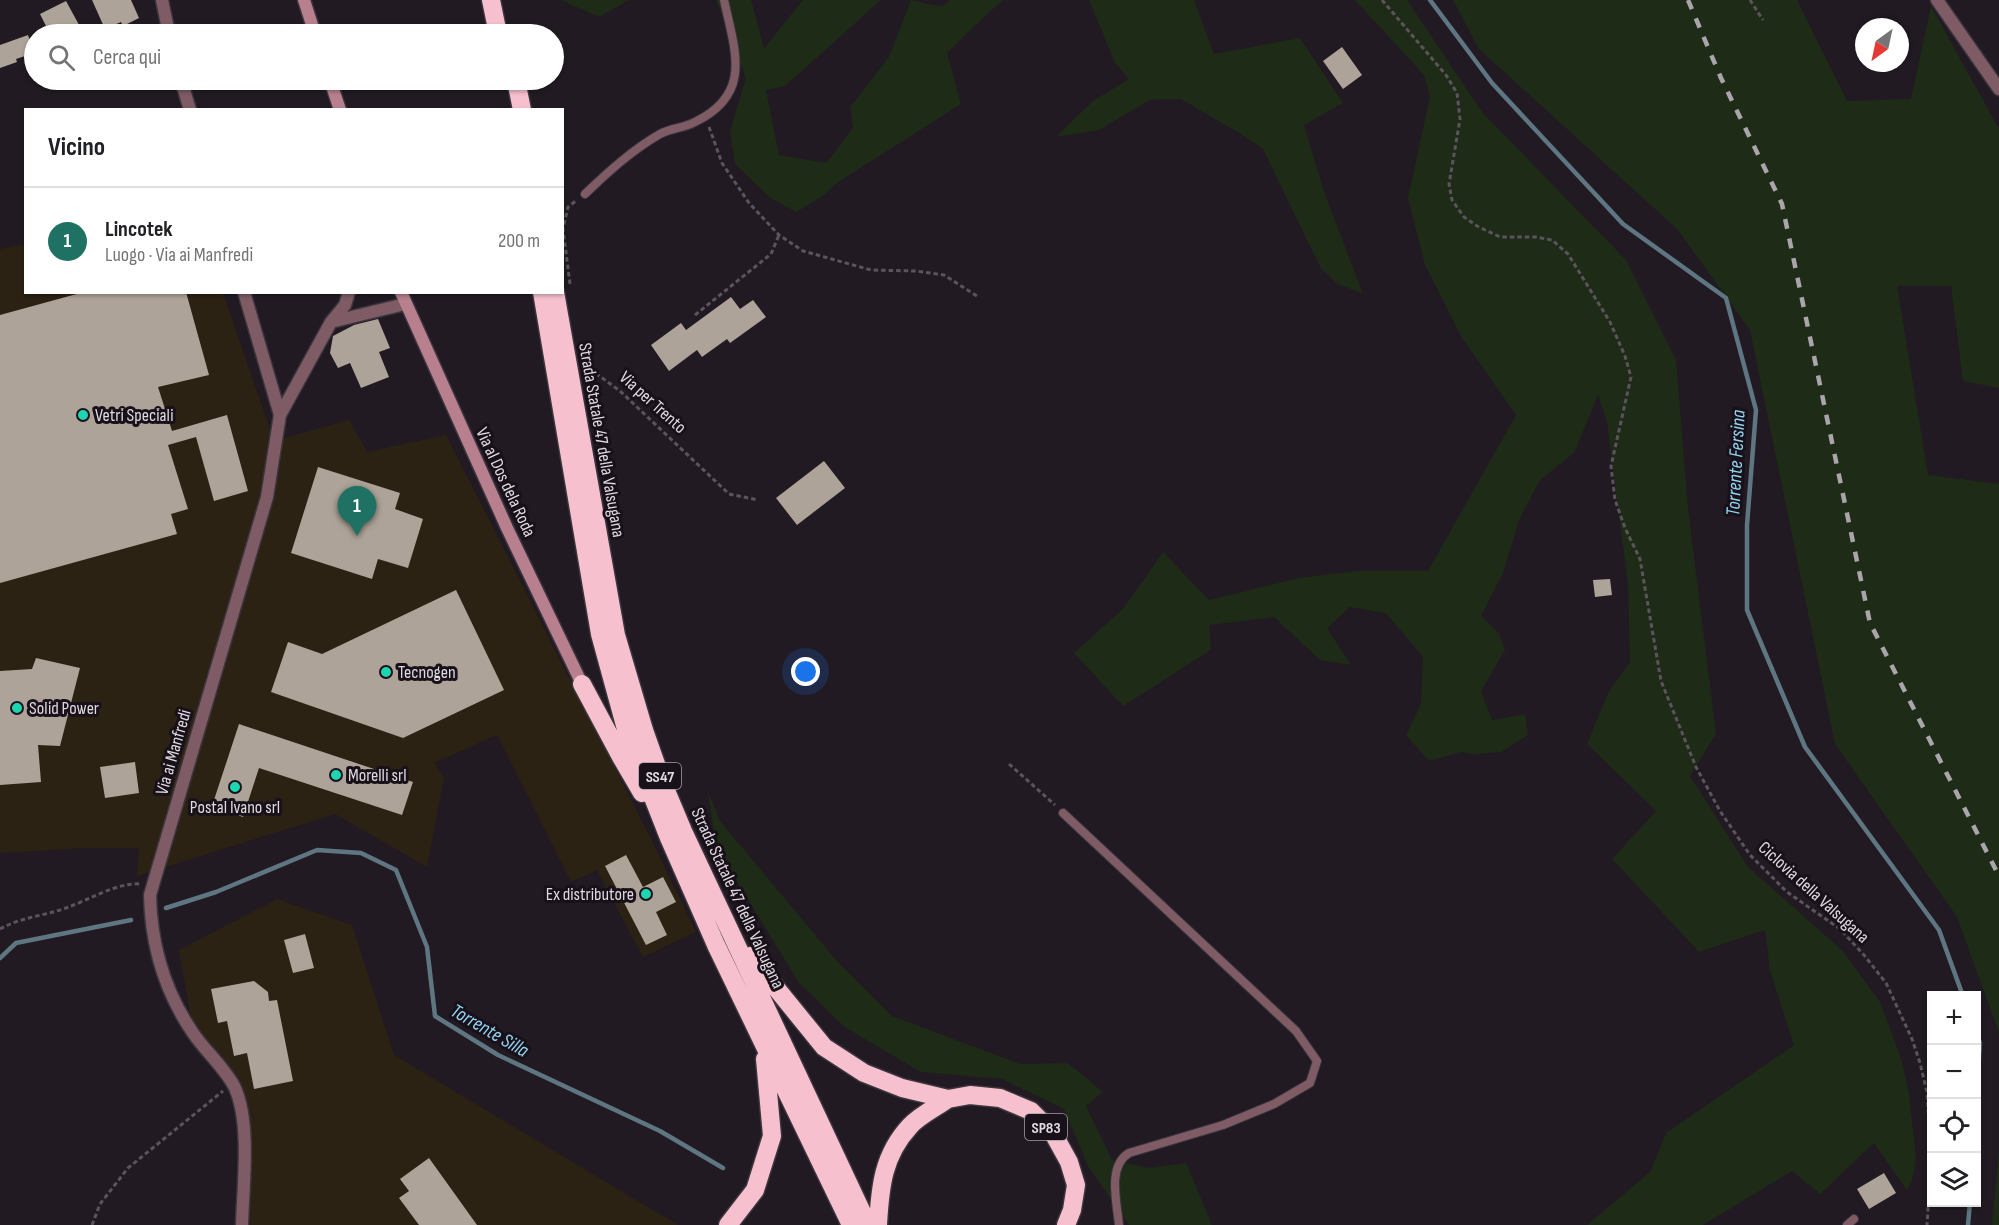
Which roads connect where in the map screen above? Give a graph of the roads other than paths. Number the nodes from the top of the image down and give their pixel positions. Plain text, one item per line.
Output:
1 (162, 0) edge
2 (304, 0) edge
3 (491, 0) edge
4 (502, 0) edge
5 (724, 0) edge
6 (1937, 0) edge
7 (168, 24) edge
8 (312, 24) edge
9 (496, 24) edge
10 (506, 24) edge
11 (1999, 89) edge
12 (184, 90) edge
13 (333, 90) edge
14 (508, 90) edge
15 (518, 90) edge
16 (189, 108) edge
17 (339, 108) edge
18 (511, 108) edge
19 (522, 108) edge
20 (585, 194) road end
21 (245, 294) edge
22 (348, 294) edge
23 (542, 294) edge
24 (563, 294) edge
25 (403, 298) edge
26 (331, 322) junction
27 (280, 415) junction
28 (582, 684) joint
29 (1063, 813) road end
30 (669, 838) junction
31 (728, 929) junction
32 (764, 1048) junction
33 (948, 1099) junction
34 (242, 1225) edge
35 (728, 1225) edge
36 (850, 1225) edge
37 (868, 1225) edge
38 (878, 1225) edge
39 (1066, 1225) edge
40 (1119, 1225) edge

1 - 7 street
2 - 8 main road
3 - 9 highway
4 - 10 highway
5 - 20 lane
6 - 11 street
12 - 16 street
13 - 17 main road
14 - 18 highway
15 - 19 highway
21 - 27 street, Via ai Manfredi
22 - 26 street, Via ai Manfredi
23 - 30 highway, Strada Statale 47 della Valsugana / SS47
24 - 31 highway, Strada Statale 47 della Valsugana / SS47
25 - 26 street
25 - 28 main road, Via al Dos dela Roda
26 - 27 street, Via ai Manfredi
27 - 34 street, Via ai Manfredi
28 - 30 highway
29 - 40 lane
30 - 32 highway, Strada Statale 47 della Valsugana / SS47
31 - 33 highway
31 - 37 highway, Strada Statale 47 della Valsugana / SS47
32 - 35 highway
32 - 36 highway, Strada Statale 47 della Valsugana / SS47
33 - 38 highway, SP83
33 - 39 highway, SP83

